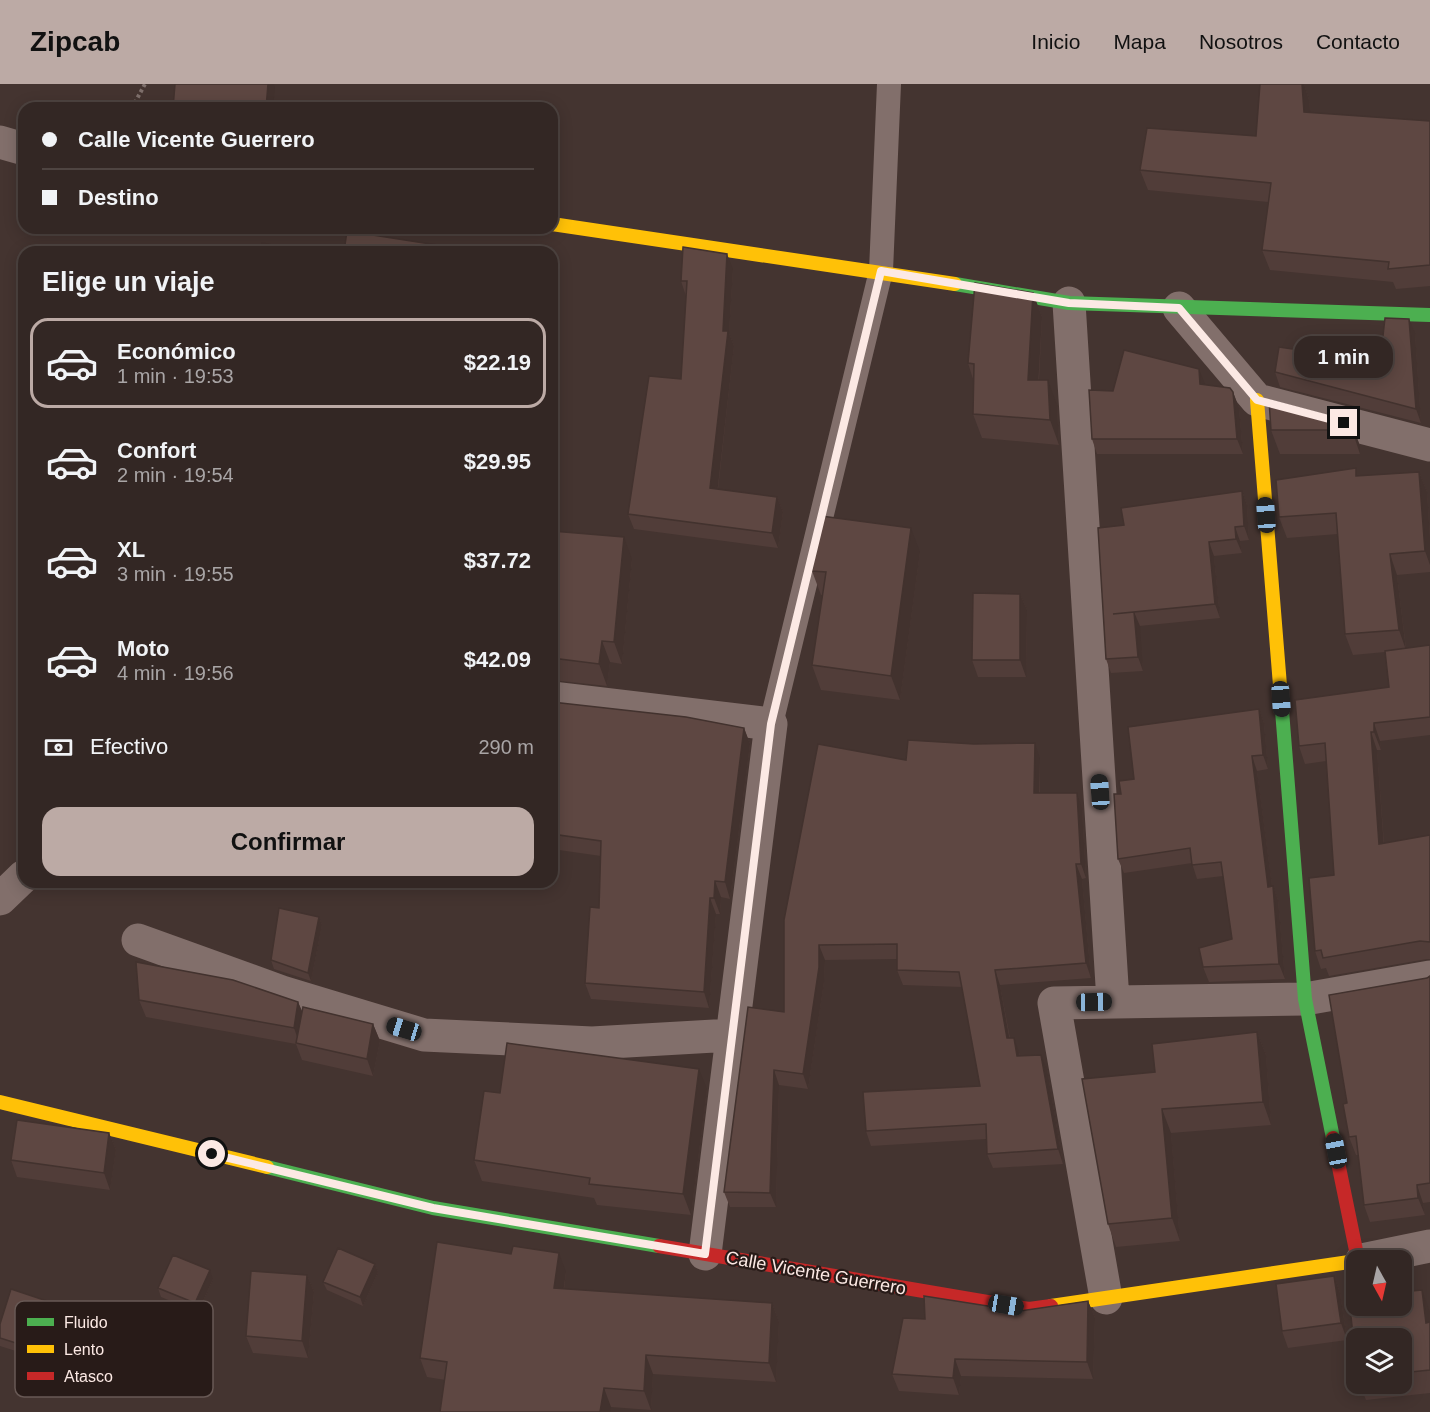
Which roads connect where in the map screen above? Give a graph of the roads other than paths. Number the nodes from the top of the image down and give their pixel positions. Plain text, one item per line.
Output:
1 (889, 84) edge
2 (0, 142) edge
3 (18, 147) edge
4 (558, 225) edge
5 (881, 271) junction
6 (1069, 303) junction
7 (1179, 308) junction
8 (1430, 315) edge
9 (1257, 400) junction
10 (1430, 445) edge
11 (558, 699) edge
12 (771, 724) junction
13 (18, 882) edge
14 (0, 899) edge
15 (138, 940) dead end
16 (1430, 977) edge
17 (1305, 999) junction
18 (1113, 1001) junction
19 (732, 1035) junction
20 (0, 1102) edge
21 (1430, 1246) edge
22 (1356, 1250) edge
23 (1409, 1250) edge
24 (705, 1254) junction
25 (1346, 1262) edge
26 (1106, 1298) junction

1 - 5 lane
2 - 3 street
4 - 5 street
5 - 6 street
5 - 12 lane
6 - 7 street
6 - 18 street
7 - 8 street
7 - 9 street
9 - 10 street
9 - 17 street
11 - 12 street
12 - 19 street
13 - 14 street
15 - 19 street
16 - 17 street
17 - 18 street
17 - 22 street
18 - 26 street
19 - 24 street
20 - 24 street, Calle Vicente Guerrero
21 - 23 street, Calle Vicente Guerrero
24 - 26 street, Calle Vicente Guerrero
25 - 26 street, Calle Vicente Guerrero

